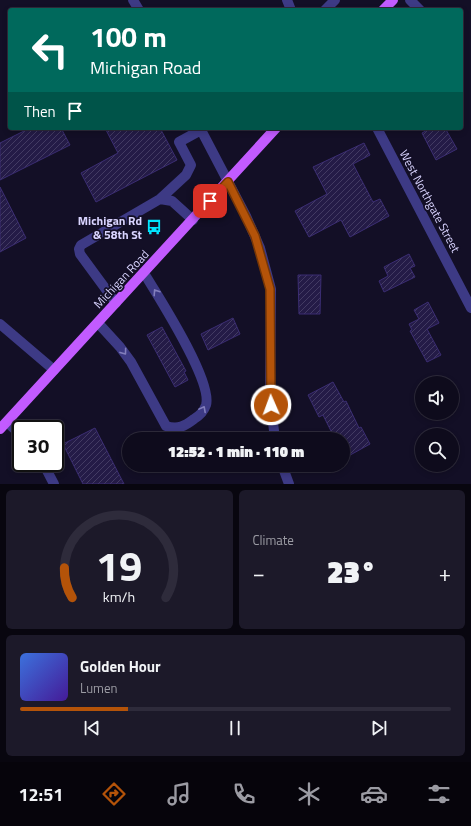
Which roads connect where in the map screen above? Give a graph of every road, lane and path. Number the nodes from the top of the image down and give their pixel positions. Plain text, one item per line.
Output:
1 (335, 0) edge
2 (392, 0) edge
3 (410, 0) edge
4 (328, 8) edge
5 (385, 8) edge
6 (418, 8) edge
7 (198, 130) edge
8 (201, 130) edge
9 (274, 130) edge
10 (378, 130) edge
11 (228, 182) junction
12 (160, 199) junction
13 (192, 220) junction
14 (144, 273) junction
15 (116, 303) junction
16 (471, 308) edge
17 (98, 323) junction
18 (0, 324) edge
19 (54, 370) junction
20 (4, 426) edge
21 (274, 432) edge
22 (48, 472) edge
23 (285, 472) edge
24 (54, 484) edge
25 (289, 484) edge

1 - 4 street
2 - 5 main road
3 - 6 street
7 - 12 street
8 - 11 street
9 - 11 main road, Michigan Road
10 - 16 street, West Northgate Street
11 - 13 main road, Michigan Road
11 - 21 street
12 - 13 street
12 - 15 street
13 - 14 main road, Michigan Road
14 - 15 main road, Michigan Road
17 -> 14 street
15 - 17 main road, Michigan Road
17 - 19 main road, Michigan Road
18 - 19 street
19 - 20 main road, Michigan Road
22 - 24 street
23 - 25 street

